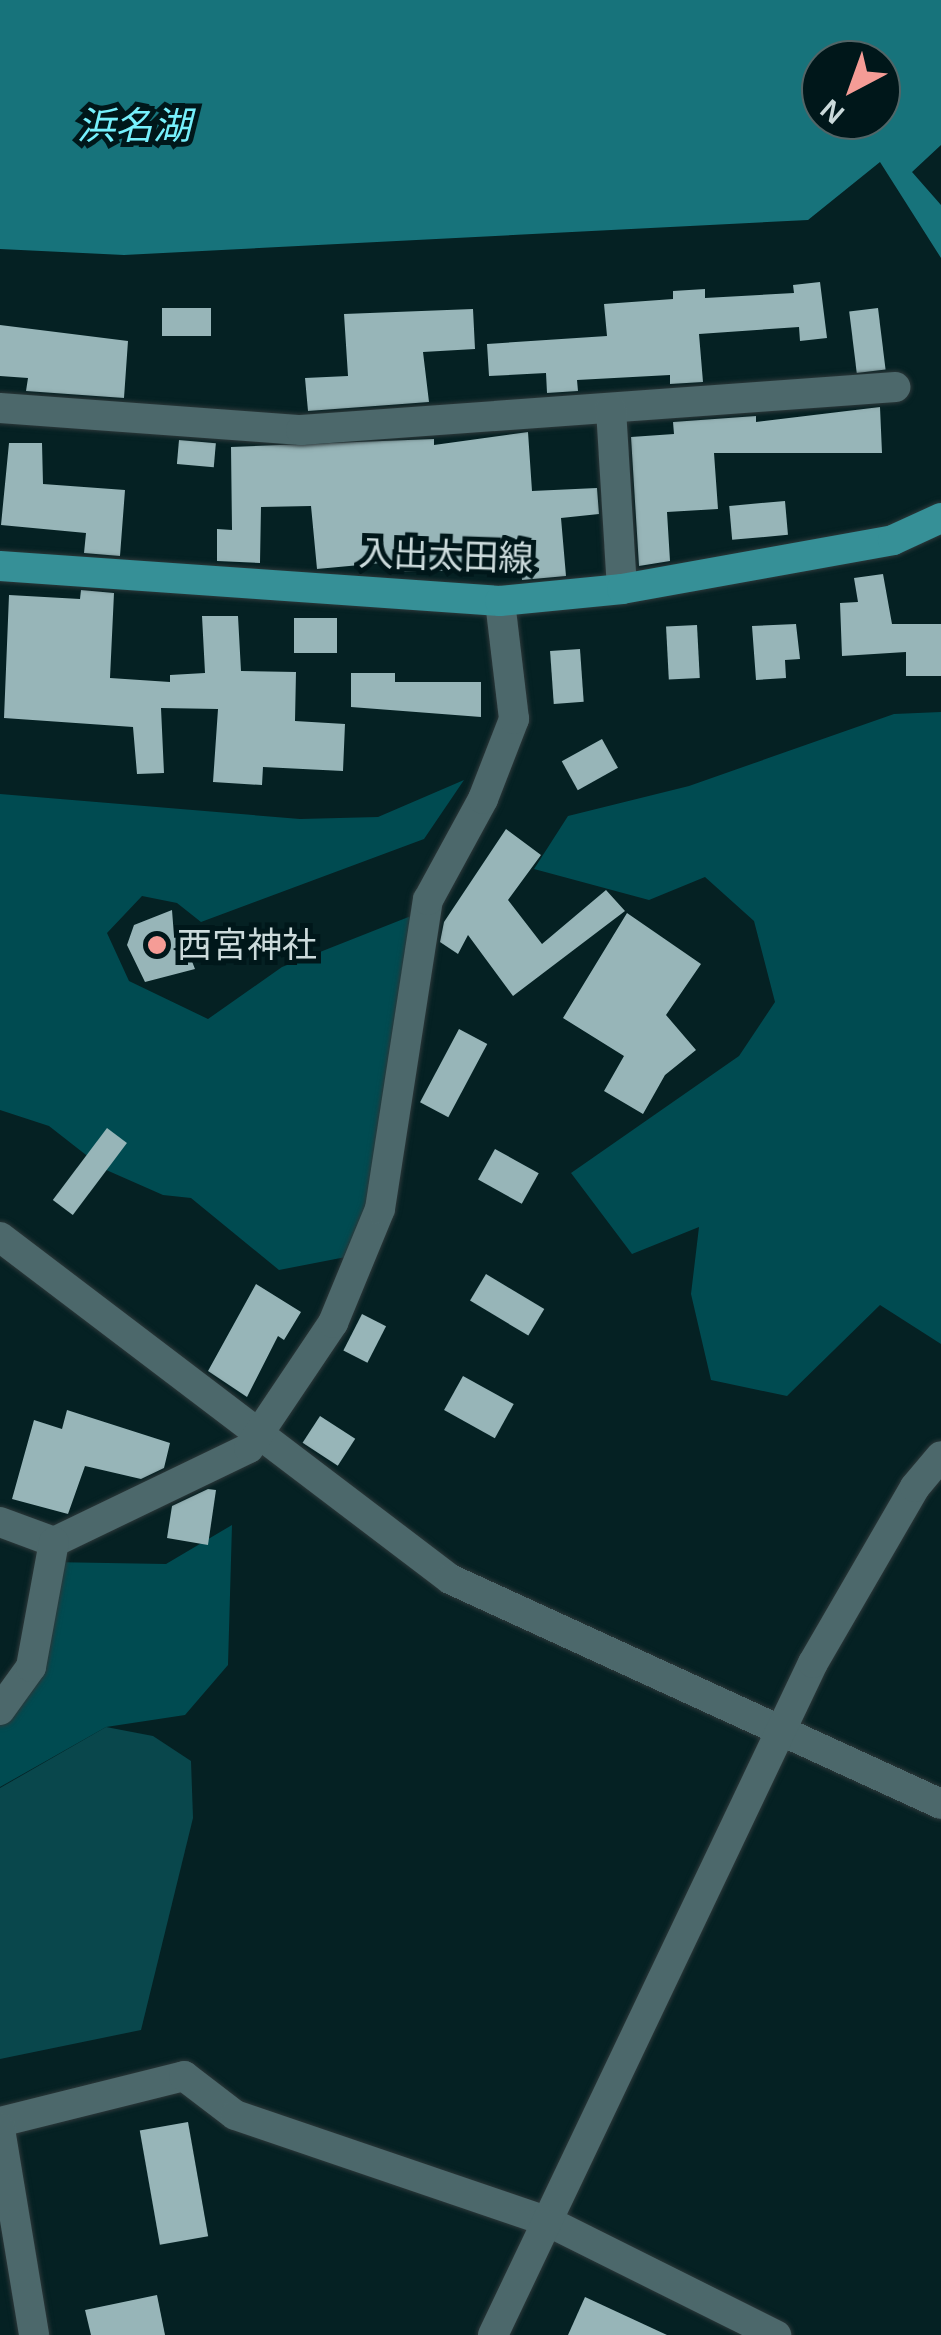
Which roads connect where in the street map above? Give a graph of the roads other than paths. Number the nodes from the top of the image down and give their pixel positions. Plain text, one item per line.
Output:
1 (895, 387) dead end
2 (0, 408) edge
3 (611, 409) junction
4 (941, 518) edge
5 (0, 566) edge
6 (622, 589) junction
7 (500, 602) junction
8 (0, 1237) edge
9 (264, 1433) junction
10 (941, 1456) edge
11 (0, 1522) edge
12 (54, 1542) junction
13 (0, 1710) edge
14 (787, 1730) junction
15 (941, 1804) edge
16 (0, 2126) edge
17 (549, 2222) junction
18 (34, 2335) edge
19 (493, 2335) edge
20 (776, 2335) edge

1 - 3 street
2 - 3 street
3 - 6 street
4 - 6 main road, 入出太田線
5 - 7 main road, 入出太田線
6 - 7 main road, 入出太田線
7 - 9 street
8 - 9 street
9 - 12 street
9 - 14 street
10 - 14 street
11 - 12 street
12 - 13 street
14 - 15 street
14 - 17 street
16 - 17 street
16 - 18 street
17 - 19 street
17 - 20 street

